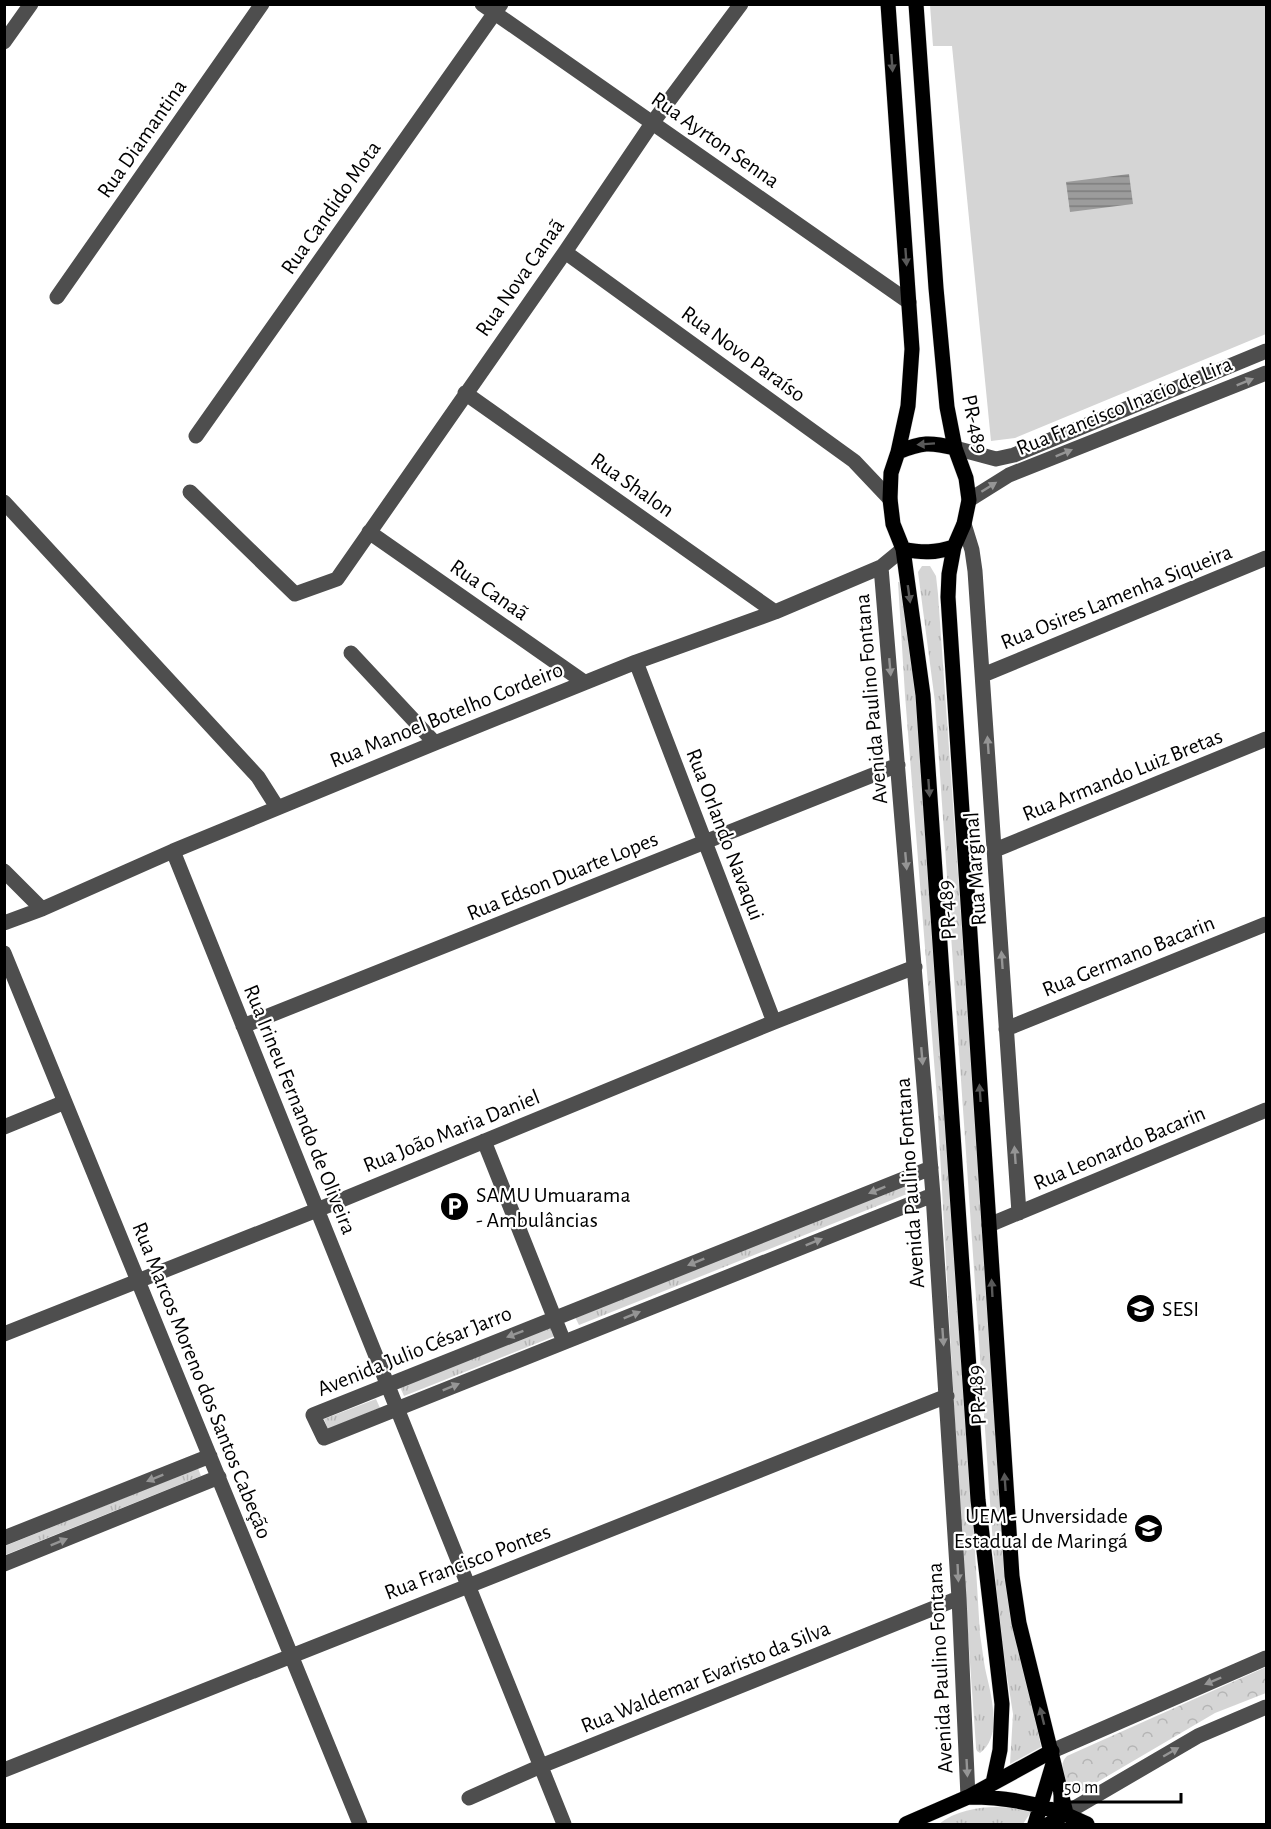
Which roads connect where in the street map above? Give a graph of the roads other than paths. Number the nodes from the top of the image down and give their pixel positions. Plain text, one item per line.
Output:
1 (31, 4) edge
2 (262, 4) edge
3 (741, 4) edge
4 (888, 4) edge
5 (916, 4) edge
6 (493, 7) edge
7 (4, 42) edge
8 (652, 122) junction
9 (565, 252) junction
10 (57, 297) dead end
11 (909, 302) junction
12 (1266, 351) edge
13 (1266, 373) edge
14 (465, 393) junction
15 (196, 436) dead end
16 (955, 448) junction
17 (898, 452) junction
18 (190, 492) dead end
19 (890, 499) junction
20 (969, 500) junction
21 (4, 502) edge
22 (964, 524) junction
23 (369, 532) junction
24 (954, 547) junction
25 (903, 549) junction
26 (1266, 558) edge
27 (881, 567) junction
28 (775, 612) junction
29 (351, 653) dead end
30 (636, 662) junction
31 (983, 675) junction
32 (584, 682) junction
33 (1266, 739) edge
34 (435, 742) junction
35 (898, 765) junction
36 (277, 807) junction
37 (705, 842) junction
38 (995, 850) junction
39 (173, 851) junction
40 (4, 871) edge
41 (42, 909) junction
42 (4, 923) edge
43 (1266, 924) edge
44 (4, 953) edge
45 (915, 967) junction
46 (774, 1022) junction
47 (243, 1026) junction
48 (1006, 1029) junction
49 (65, 1102) junction
50 (1266, 1110) edge
51 (4, 1126) edge
52 (484, 1141) junction
53 (931, 1168) junction
54 (933, 1195) junction
55 (317, 1210) junction
56 (1019, 1213) junction
57 (988, 1225) junction
58 (138, 1281) junction
59 (555, 1318) junction
60 (4, 1334) edge
61 (564, 1342) junction
62 (387, 1384) junction
63 (947, 1396) junction
64 (397, 1409) junction
65 (210, 1456) junction
66 (219, 1477) junction
67 (4, 1538) edge
68 (4, 1564) edge
69 (468, 1586) junction
70 (959, 1598) junction
71 (291, 1654) junction
72 (1266, 1658) edge
73 (1266, 1707) edge
74 (1053, 1756) junction
75 (541, 1766) junction
76 (4, 1770) edge
77 (993, 1783) junction
78 (968, 1797) junction
79 (469, 1798) dead end
80 (1042, 1806) junction
81 (1066, 1813) junction
82 (930, 1819) edge
83 (360, 1824) edge
84 (564, 1824) edge
85 (906, 1824) edge
86 (1035, 1824) edge
87 (1049, 1824) edge
88 (1087, 1824) edge

1 - 7 street
2 - 10 street, Rua Diamantina
3 - 8 street, Rua Nova Canaã
4 -> 11 main road, PR-489 / PR-489
5 - 16 main road, PR-489 / PR-489
6 - 8 street, Rua Ayrton Senna
6 - 15 street, Rua Candido Mota
8 - 9 street, Rua Nova Canaã
8 - 11 street, Rua Ayrton Senna
9 - 14 street, Rua Nova Canaã
9 - 19 street, Rua Novo Paraíso
11 - 17 main road, PR-489 / PR-489
12 - 16 street, Rua Francisco Inacio de Lira
20 -> 13 street, Rua Francisco Inacio de Lira
14 - 23 street, Rua Nova Canaã
14 - 28 street, Rua Shalon
16 -> 17 main road
16 - 20 main road, PR-489 / PR-489
17 - 19 main road, PR-489 / PR-489
18 - 23 street, Rua Nova Canaã
19 - 25 main road, PR-489 / PR-489
20 - 22 main road, PR-489 / PR-489
21 - 36 street
22 - 24 main road, PR-489 / PR-489
22 - 31 street, Rua Marginal
23 - 32 street, Rua Canaã
24 - 25 main road
57 -> 24 main road, PR-489 / PR-489
25 - 27 street, Rua Manoel Botelho Cordeiro
25 -> 77 main road, PR-489 / PR-489
26 - 31 street, Rua Osires Lamenha Siqueira
27 - 28 street, Rua Manoel Botelho Cordeiro
27 -> 35 street, Avenida Paulino Fontana
28 - 30 street, Rua Manoel Botelho Cordeiro
29 - 34 street
30 - 32 street, Rua Manoel Botelho Cordeiro
30 - 37 street, Rua Orlando Navaqui
38 -> 31 street, Rua Marginal
32 - 34 street, Rua Manoel Botelho Cordeiro
33 - 38 street, Rua Armando Luiz Bretas
34 - 36 street, Rua Manoel Botelho Cordeiro
35 - 37 street, Rua Edson Duarte Lopes
35 -> 45 street, Avenida Paulino Fontana
36 - 39 street, Rua Manoel Botelho Cordeiro
37 - 46 street, Rua Orlando Navaqui
37 - 47 street, Rua Edson Duarte Lopes
48 -> 38 street, Rua Marginal
39 - 41 street, Rua Manoel Botelho Cordeiro
39 - 47 street, Rua Irineu Fernando de Oliveira
40 - 41 street
41 - 42 street, Rua Manoel Botelho Cordeiro
43 - 48 street, Rua Germano Bacarin
44 - 49 street, Rua Marcos Moreno dos Santos Cabeção
45 - 46 street, Rua João Maria Daniel
45 -> 53 street, Avenida Paulino Fontana
46 - 52 street, Rua João Maria Daniel
47 - 55 street, Rua Irineu Fernando de Oliveira
56 -> 48 street, Rua Marginal
49 - 51 street
49 - 58 street, Rua Marcos Moreno dos Santos Cabeção
50 - 56 street, Rua Leonardo Bacarin
52 - 55 street, Rua João Maria Daniel
52 - 59 street
53 - 54 street, Avenida Paulino Fontana
53 -> 59 street, Avenida Julio César Jarro
61 -> 54 street, Avenida Julio César Jarro
54 -> 63 street, Avenida Paulino Fontana
55 - 58 street, Rua João Maria Daniel
55 - 62 street, Rua Irineu Fernando de Oliveira
56 - 57 street, Rua Leonardo Bacarin
74 -> 57 main road, PR-489 / PR-489
58 - 60 street, Rua João Maria Daniel
58 - 65 street, Rua Marcos Moreno dos Santos Cabeção
59 - 61 street
59 -> 62 street, Avenida Julio César Jarro
64 -> 61 street, Avenida Julio César Jarro
62 - 64 street
62 - 64 street, Avenida Julio César Jarro
63 - 69 street, Rua Francisco Pontes
63 -> 70 street, Avenida Paulino Fontana
64 - 69 street
65 - 66 street, Rua Marcos Moreno dos Santos Cabeção
65 -> 67 street
68 -> 66 street
66 - 71 street, Rua Marcos Moreno dos Santos Cabeção
69 - 71 street, Rua Francisco Pontes
69 - 75 street
70 - 75 street, Rua Waldemar Evaristo da Silva
70 -> 78 street, Avenida Paulino Fontana
71 - 76 street, Rua Francisco Pontes
71 - 83 street, Rua Marcos Moreno dos Santos Cabeção
72 -> 74 street
81 -> 73 street
74 - 77 main road
74 - 80 main road
74 - 81 main road, PR-489 / PR-489
75 - 79 street, Rua Waldemar Evaristo da Silva
75 - 84 street
77 - 78 main road
78 - 80 main road
78 - 82 main road
80 - 81 main road
80 - 86 main road
81 - 87 main road
81 - 88 main road
82 - 85 main road

